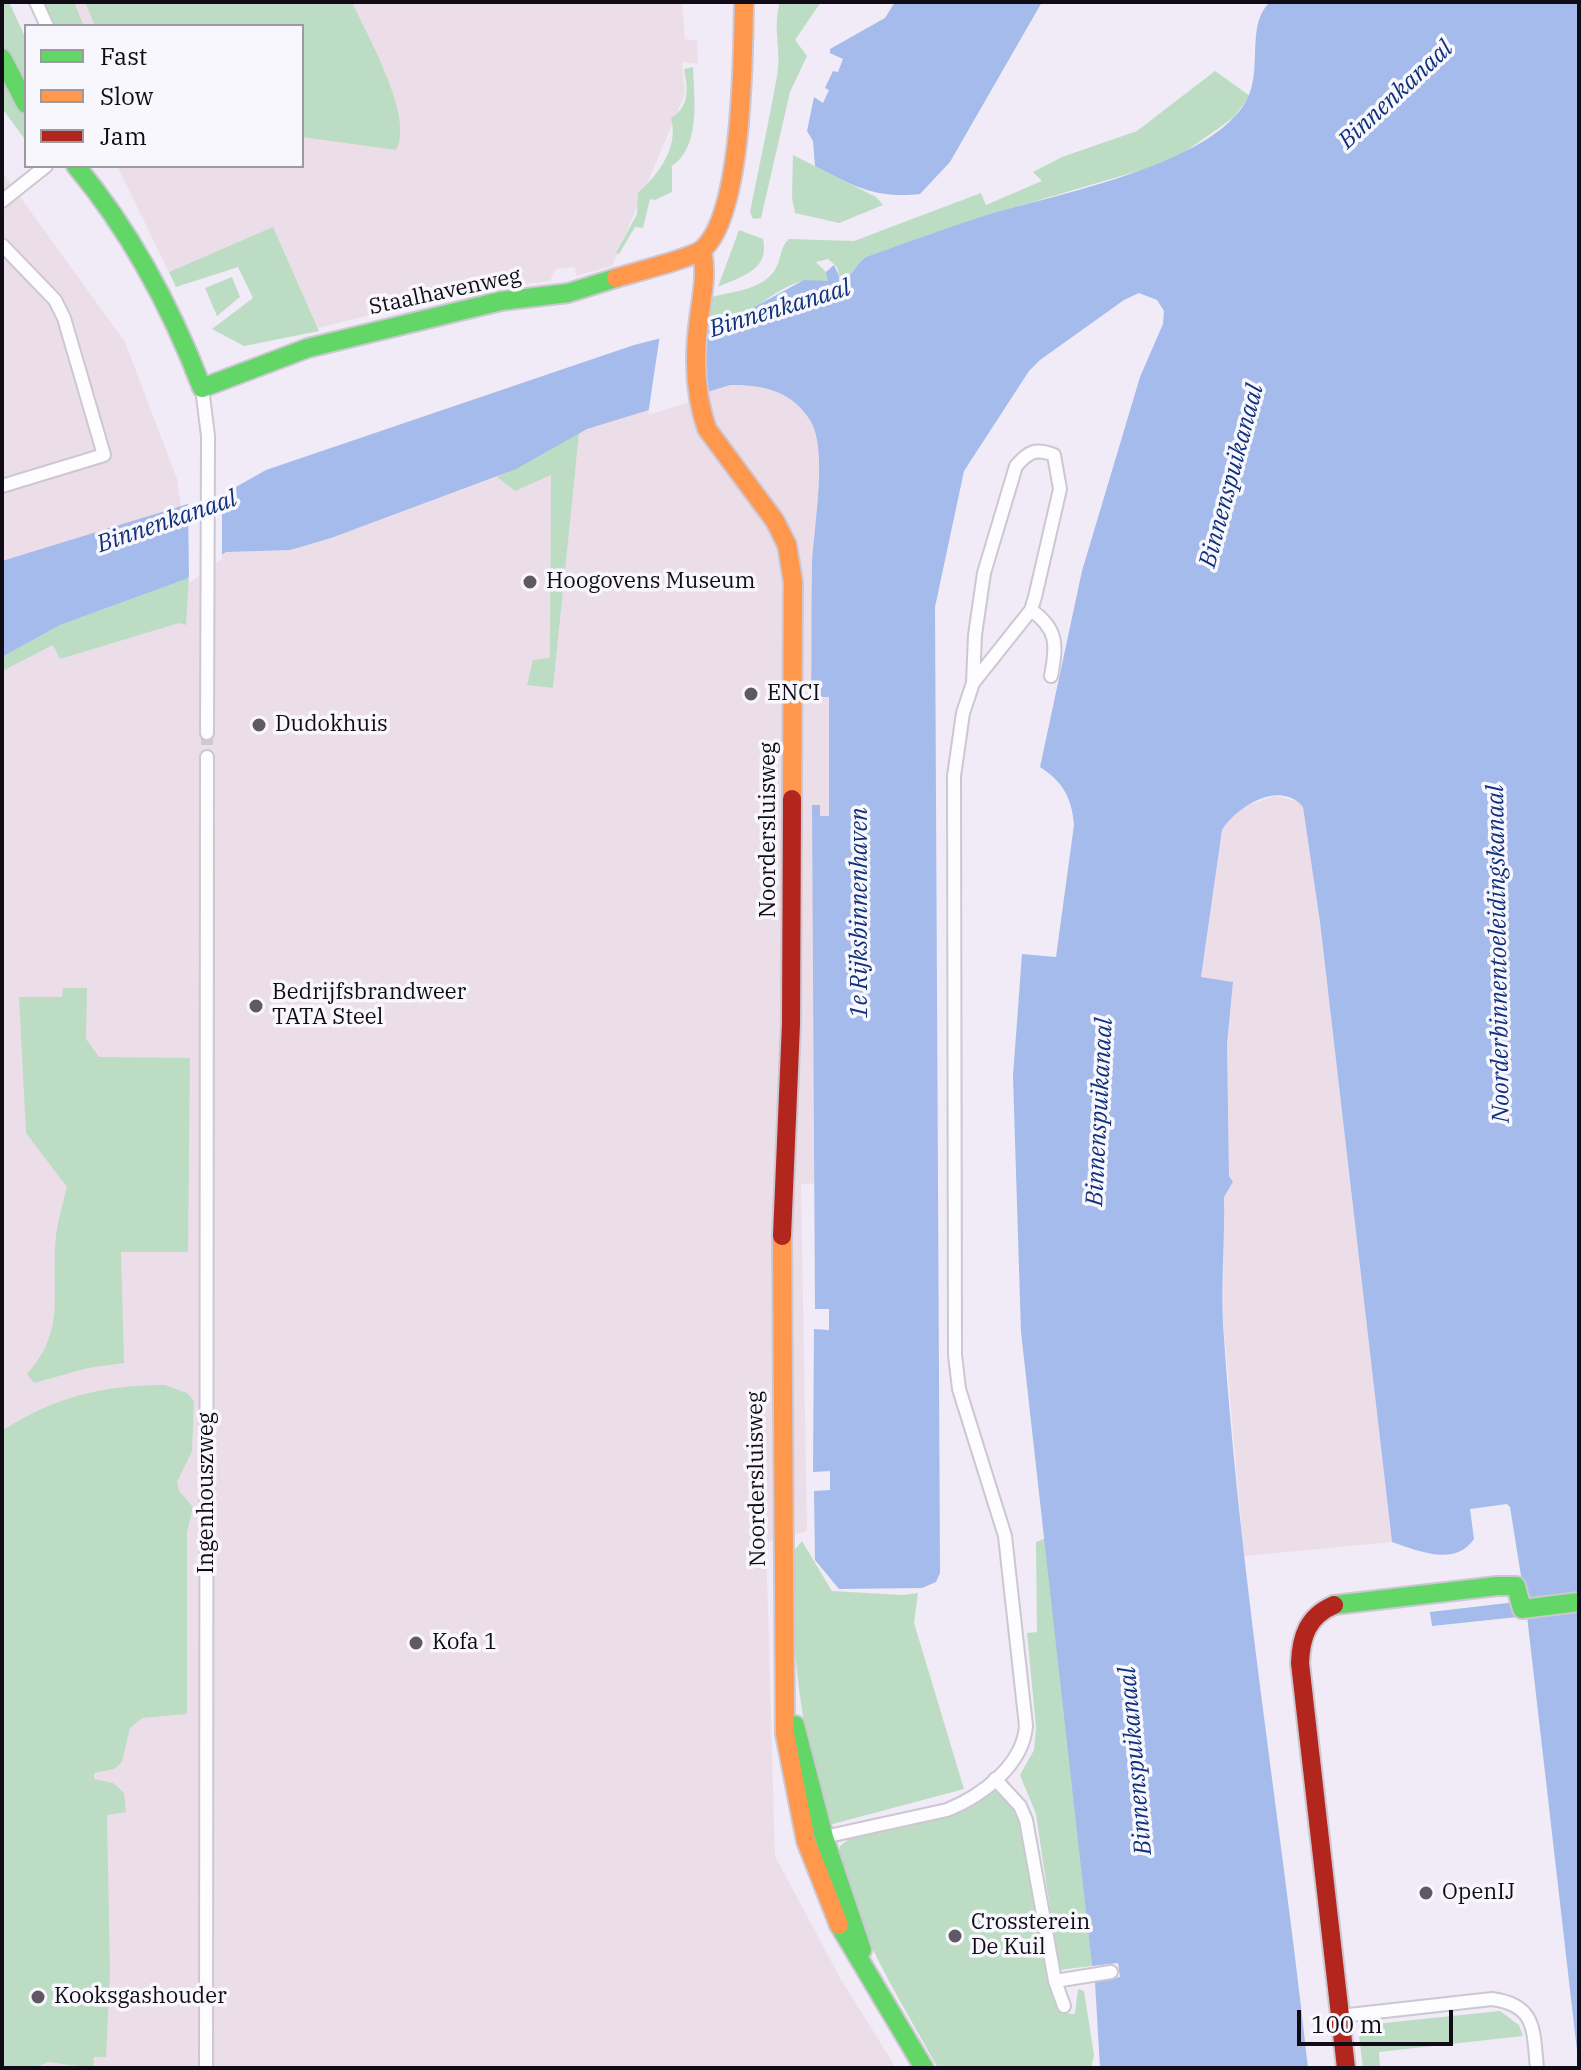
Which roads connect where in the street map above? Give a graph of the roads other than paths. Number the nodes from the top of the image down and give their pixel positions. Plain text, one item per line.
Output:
1 (36, 2) edge
2 (744, 2) edge
3 (46, 24) edge
4 (2, 58) edge
5 (24, 100) edge
6 (43, 168) edge
7 (78, 168) edge
8 (2, 201) edge
9 (2, 245) edge
10 (702, 251) junction
11 (202, 388) junction
12 (2, 486) edge
13 (1031, 610) junction
14 (1051, 676) dead end
15 (973, 683) junction
16 (207, 733) tunnel mouth
17 (207, 757) tunnel mouth
18 (1579, 1602) edge
19 (995, 1779) junction
20 (815, 1839) junction
21 (1111, 1972) dead end
22 (1055, 1981) junction
23 (1064, 2006) dead end
24 (1340, 2016) junction
25 (206, 2068) edge
26 (924, 2068) edge
27 (1346, 2068) edge
28 (1537, 2068) edge

1 - 3 street
2 - 10 street
4 - 5 street
6 - 8 street
7 - 11 street
9 - 12 street
10 - 11 street, Staalhavenweg
10 - 20 street, Noordersluisweg
11 - 16 street
13 - 14 street
13 - 15 street
13 - 15 street
15 - 19 street
17 - 25 street, Ingenhouszweg
18 - 24 street
19 - 20 street
19 - 22 street
20 - 26 street, Noordersluisweg
21 - 22 street
22 - 23 street
24 - 27 street
24 - 28 street

